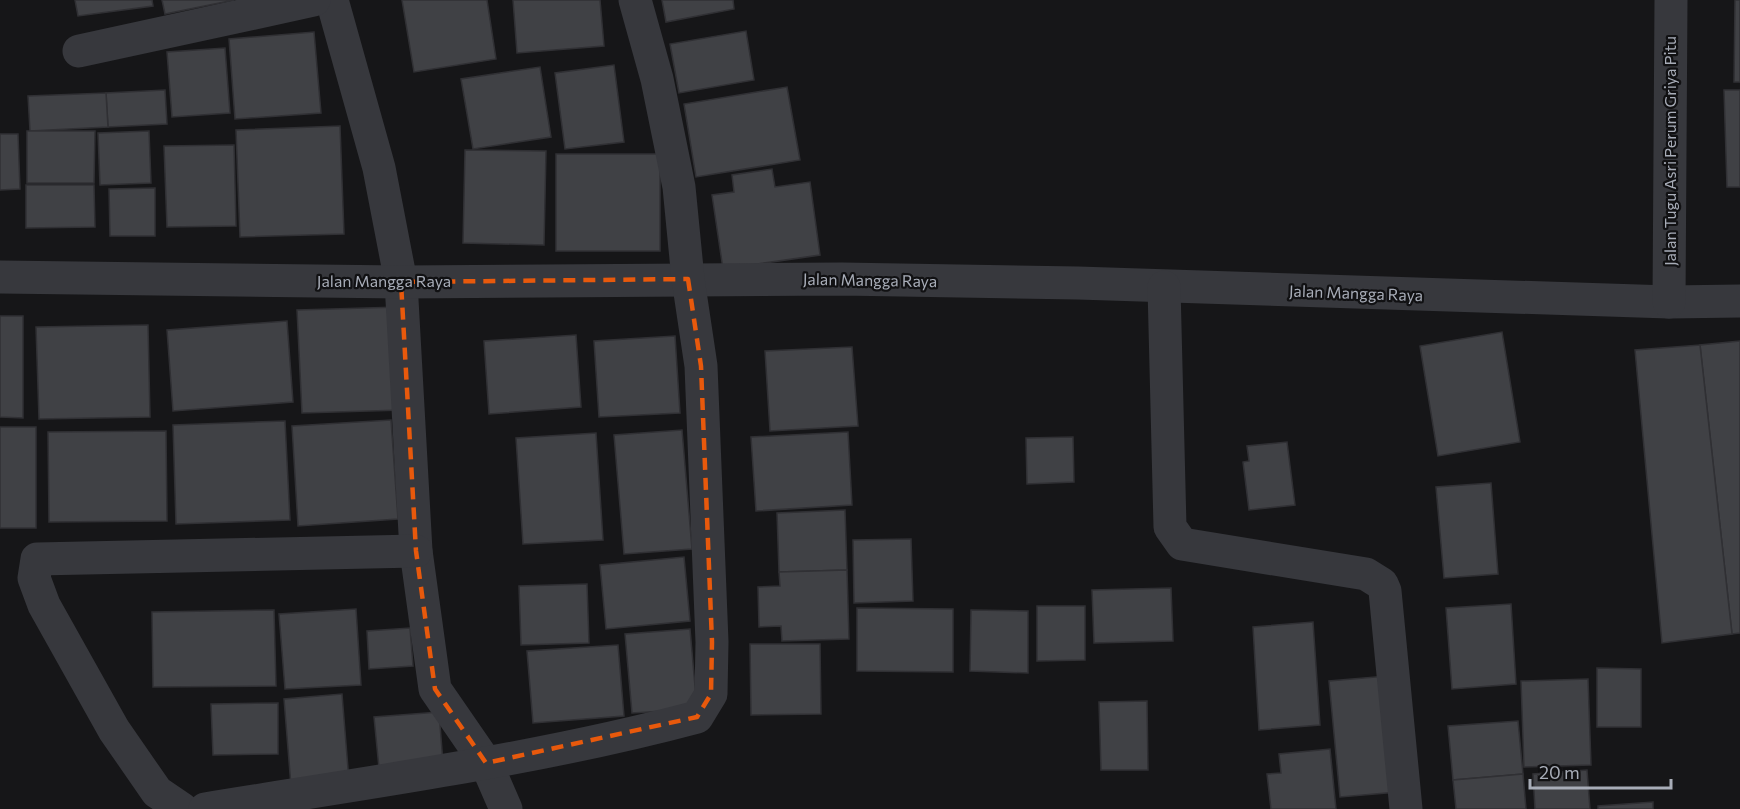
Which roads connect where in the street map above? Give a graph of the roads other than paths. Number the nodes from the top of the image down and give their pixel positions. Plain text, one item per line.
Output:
1 (314, 0) edge
2 (332, 0) edge
3 (635, 0) edge
4 (1671, 0) edge
5 (80, 51) dead end
6 (0, 277) edge
7 (688, 279) junction
8 (401, 282) junction
9 (1164, 287) junction
10 (1740, 301) edge
11 (1669, 302) junction
12 (416, 551) junction
13 (486, 763) junction
14 (182, 809) edge
15 (205, 809) edge
16 (506, 809) edge
17 (1406, 809) edge

1 - 5 street
2 - 8 street
3 - 7 street
4 - 11 street, Jalan Tugu Asri Perum Griya Pitu
6 - 8 street, Jalan Mangga Raya
7 - 8 street, Jalan Mangga Raya
7 - 9 street, Jalan Mangga Raya
7 - 13 street
8 - 12 street
9 - 11 street, Jalan Mangga Raya
9 - 17 street
10 - 11 street, Jalan Mangga Raya
12 - 13 street
12 - 14 street
13 - 15 street
13 - 16 street

